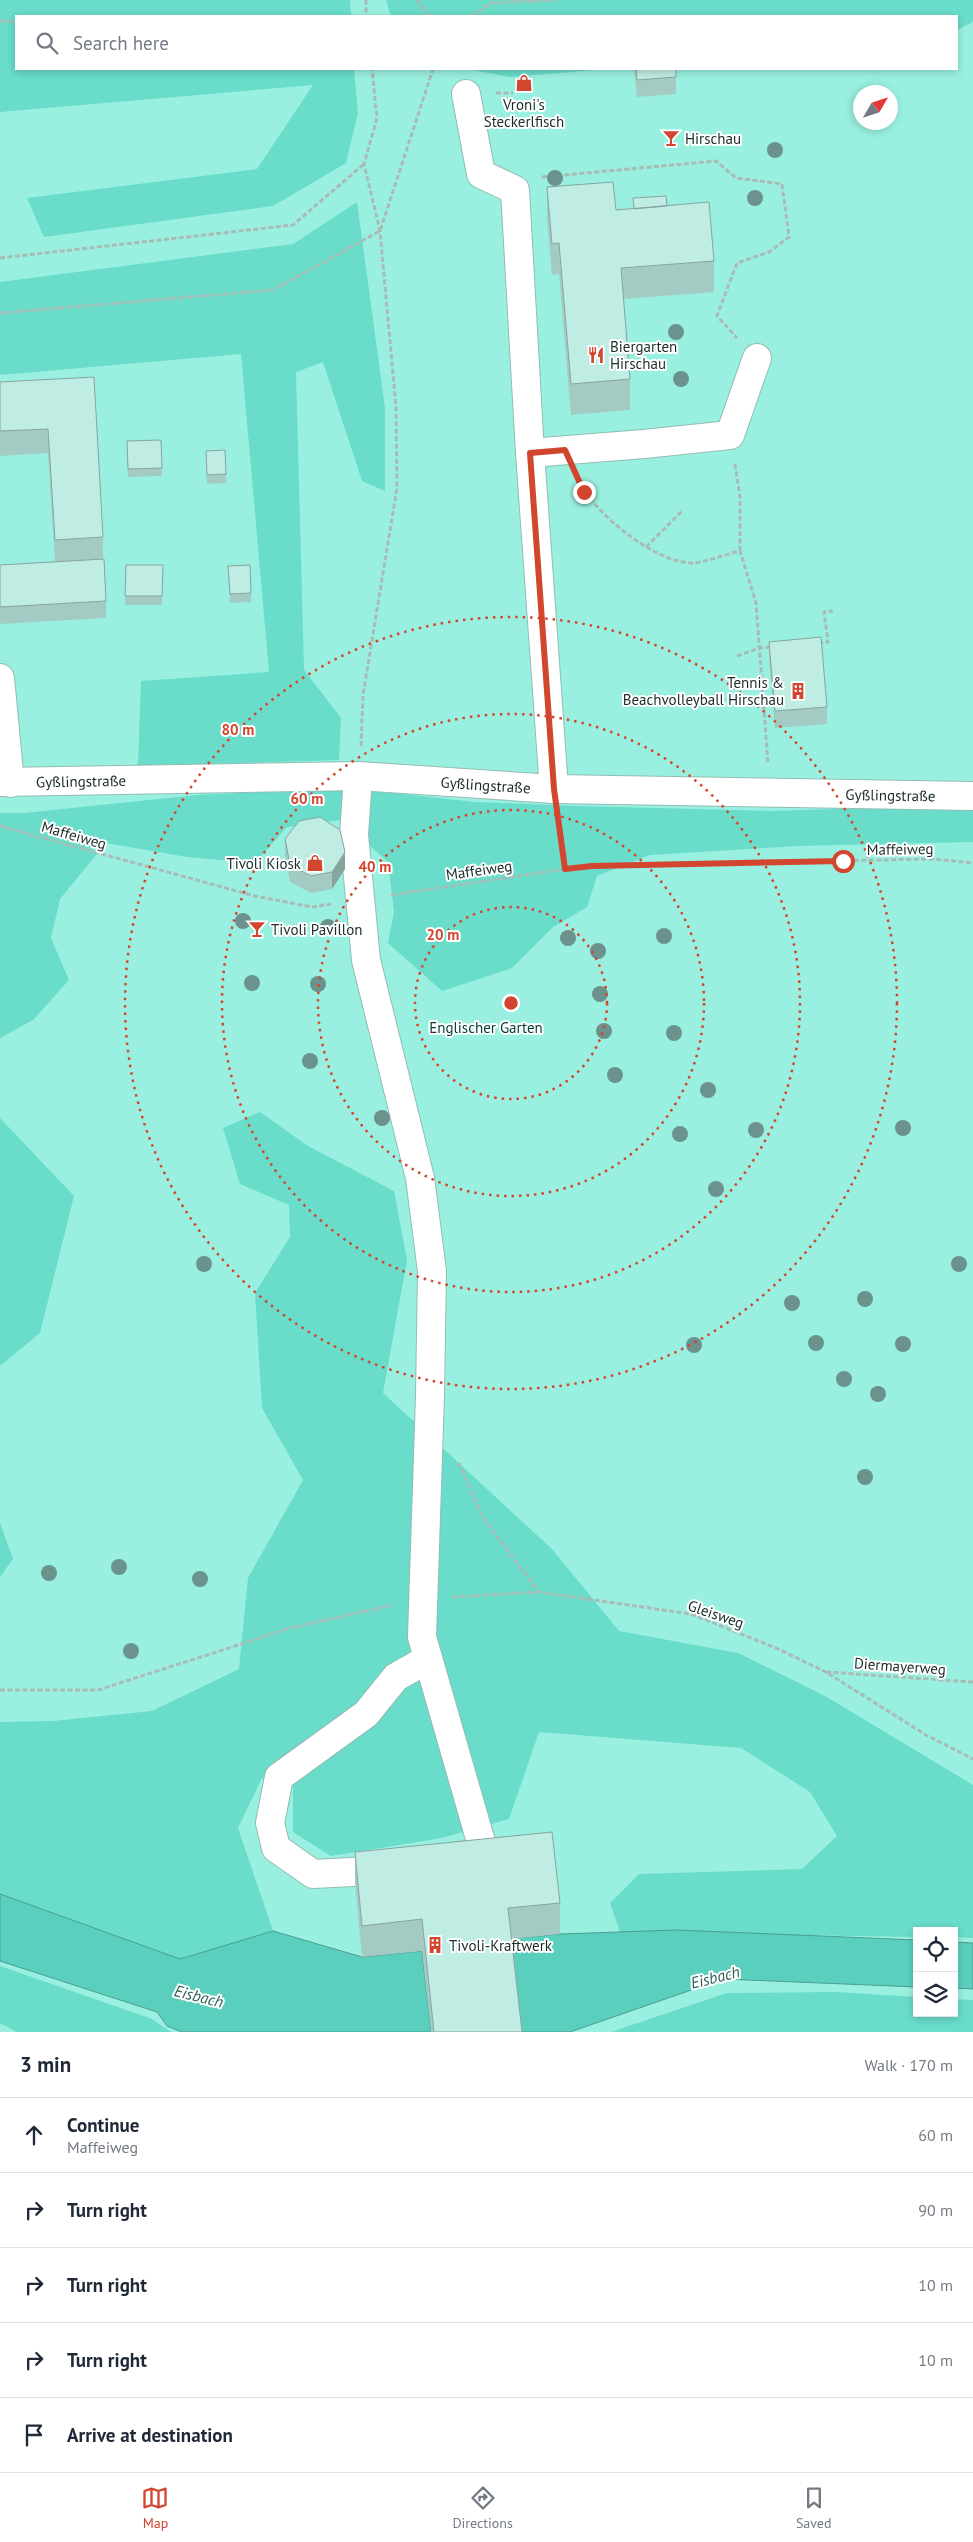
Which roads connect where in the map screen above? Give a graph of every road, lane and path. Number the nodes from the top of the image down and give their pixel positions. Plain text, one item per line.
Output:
1 (366, 0) edge
2 (417, 0) edge
3 (555, 0) edge
4 (366, 15) edge
5 (428, 15) edge
6 (473, 15) edge
7 (0, 21) edge
8 (15, 22) edge
9 (372, 70) edge
10 (433, 70) edge
11 (466, 94) dead end
12 (364, 164) junction
13 (514, 190) junction
14 (380, 231) junction
15 (0, 258) edge
16 (0, 313) edge
17 (757, 358) joint
18 (730, 435) junction
19 (565, 450) junction
20 (530, 453) junction
21 (683, 510) dead end
22 (646, 547) junction
23 (740, 550) junction
24 (833, 611) dead end
25 (808, 644) edge
26 (779, 646) edge
27 (759, 648) junction
28 (737, 656) dead end
29 (0, 678) edge
30 (358, 776) junction
31 (5, 783) edge
32 (554, 789) junction
33 (771, 793) junction
34 (973, 796) edge
35 (0, 826) edge
36 (973, 863) edge
37 (565, 869) junction
38 (361, 900) junction
39 (456, 1456) dead end
40 (539, 1592) junction
41 (422, 1598) junction
42 (428, 1659) junction
43 (826, 1672) junction
44 (973, 1682) edge
45 (0, 1690) edge
46 (973, 1759) edge

1 - 4 path
2 - 5 path
3 - 6 path
7 - 8 path
9 - 12 path
10 - 14 path
11 - 13 street
12 - 14 path
12 - 15 path
13 - 17 path
13 - 20 street
14 - 16 path
14 - 30 path
17 - 18 street
18 - 19 street
18 - 23 path
19 - 20 street
19 - 22 path
20 - 32 street
21 - 22 path
22 - 23 path
23 - 27 path
24 - 25 path
26 - 27 path
27 - 28 path
27 - 33 path
29 - 31 street
30 - 31 street, Gyßlingstraße
30 - 32 street, Gyßlingstraße
30 - 38 street
32 - 33 street, Gyßlingstraße
32 - 37 path
33 - 34 street, Gyßlingstraße
35 - 38 path, Maffeiweg
36 - 37 path, Maffeiweg
37 - 38 path, Maffeiweg
38 - 41 street
39 - 40 path
40 - 41 path, Gleisweg
40 - 43 path, Gleisweg
41 - 42 street
41 - 45 path, Gleisweg
42 - 42 street
43 - 44 path, Diermayerweg
43 - 46 path, Gleisweg

